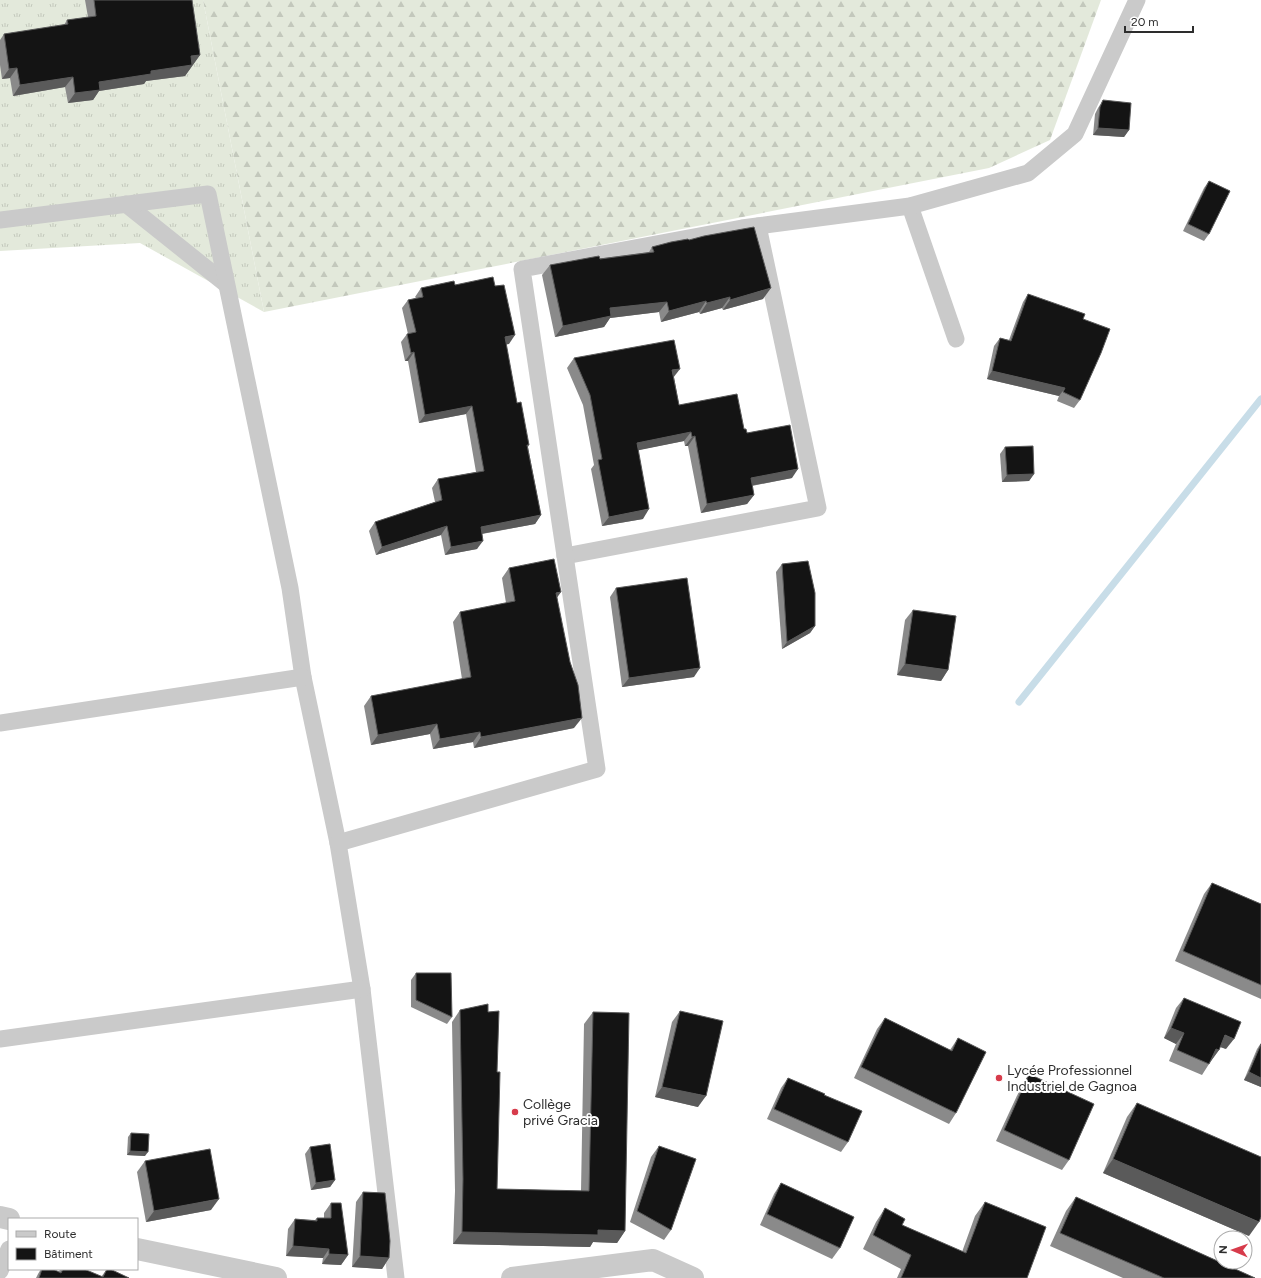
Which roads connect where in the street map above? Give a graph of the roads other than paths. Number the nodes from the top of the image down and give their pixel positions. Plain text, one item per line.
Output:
1 (1137, 0) edge
2 (126, 204) junction
3 (910, 206) junction
4 (0, 220) edge
5 (758, 226) junction
6 (226, 284) junction
7 (956, 339) dead end
8 (566, 556) junction
9 (303, 677) junction
10 (0, 723) edge
11 (338, 843) junction
12 (362, 989) junction
13 (0, 1039) edge
14 (138, 1249) edge
15 (8, 1251) edge
16 (0, 1271) edge
17 (276, 1278) edge
18 (396, 1278) edge
19 (512, 1278) edge
20 (693, 1278) edge

1 - 3 street
2 - 4 street
2 - 6 street
2 - 6 street
3 - 5 street
3 - 7 street
5 - 8 street
5 - 8 street
6 - 9 street
8 - 11 street
9 - 10 street
9 - 11 street
11 - 12 street
12 - 13 street
12 - 18 street
14 - 17 street
15 - 16 street
19 - 20 street

